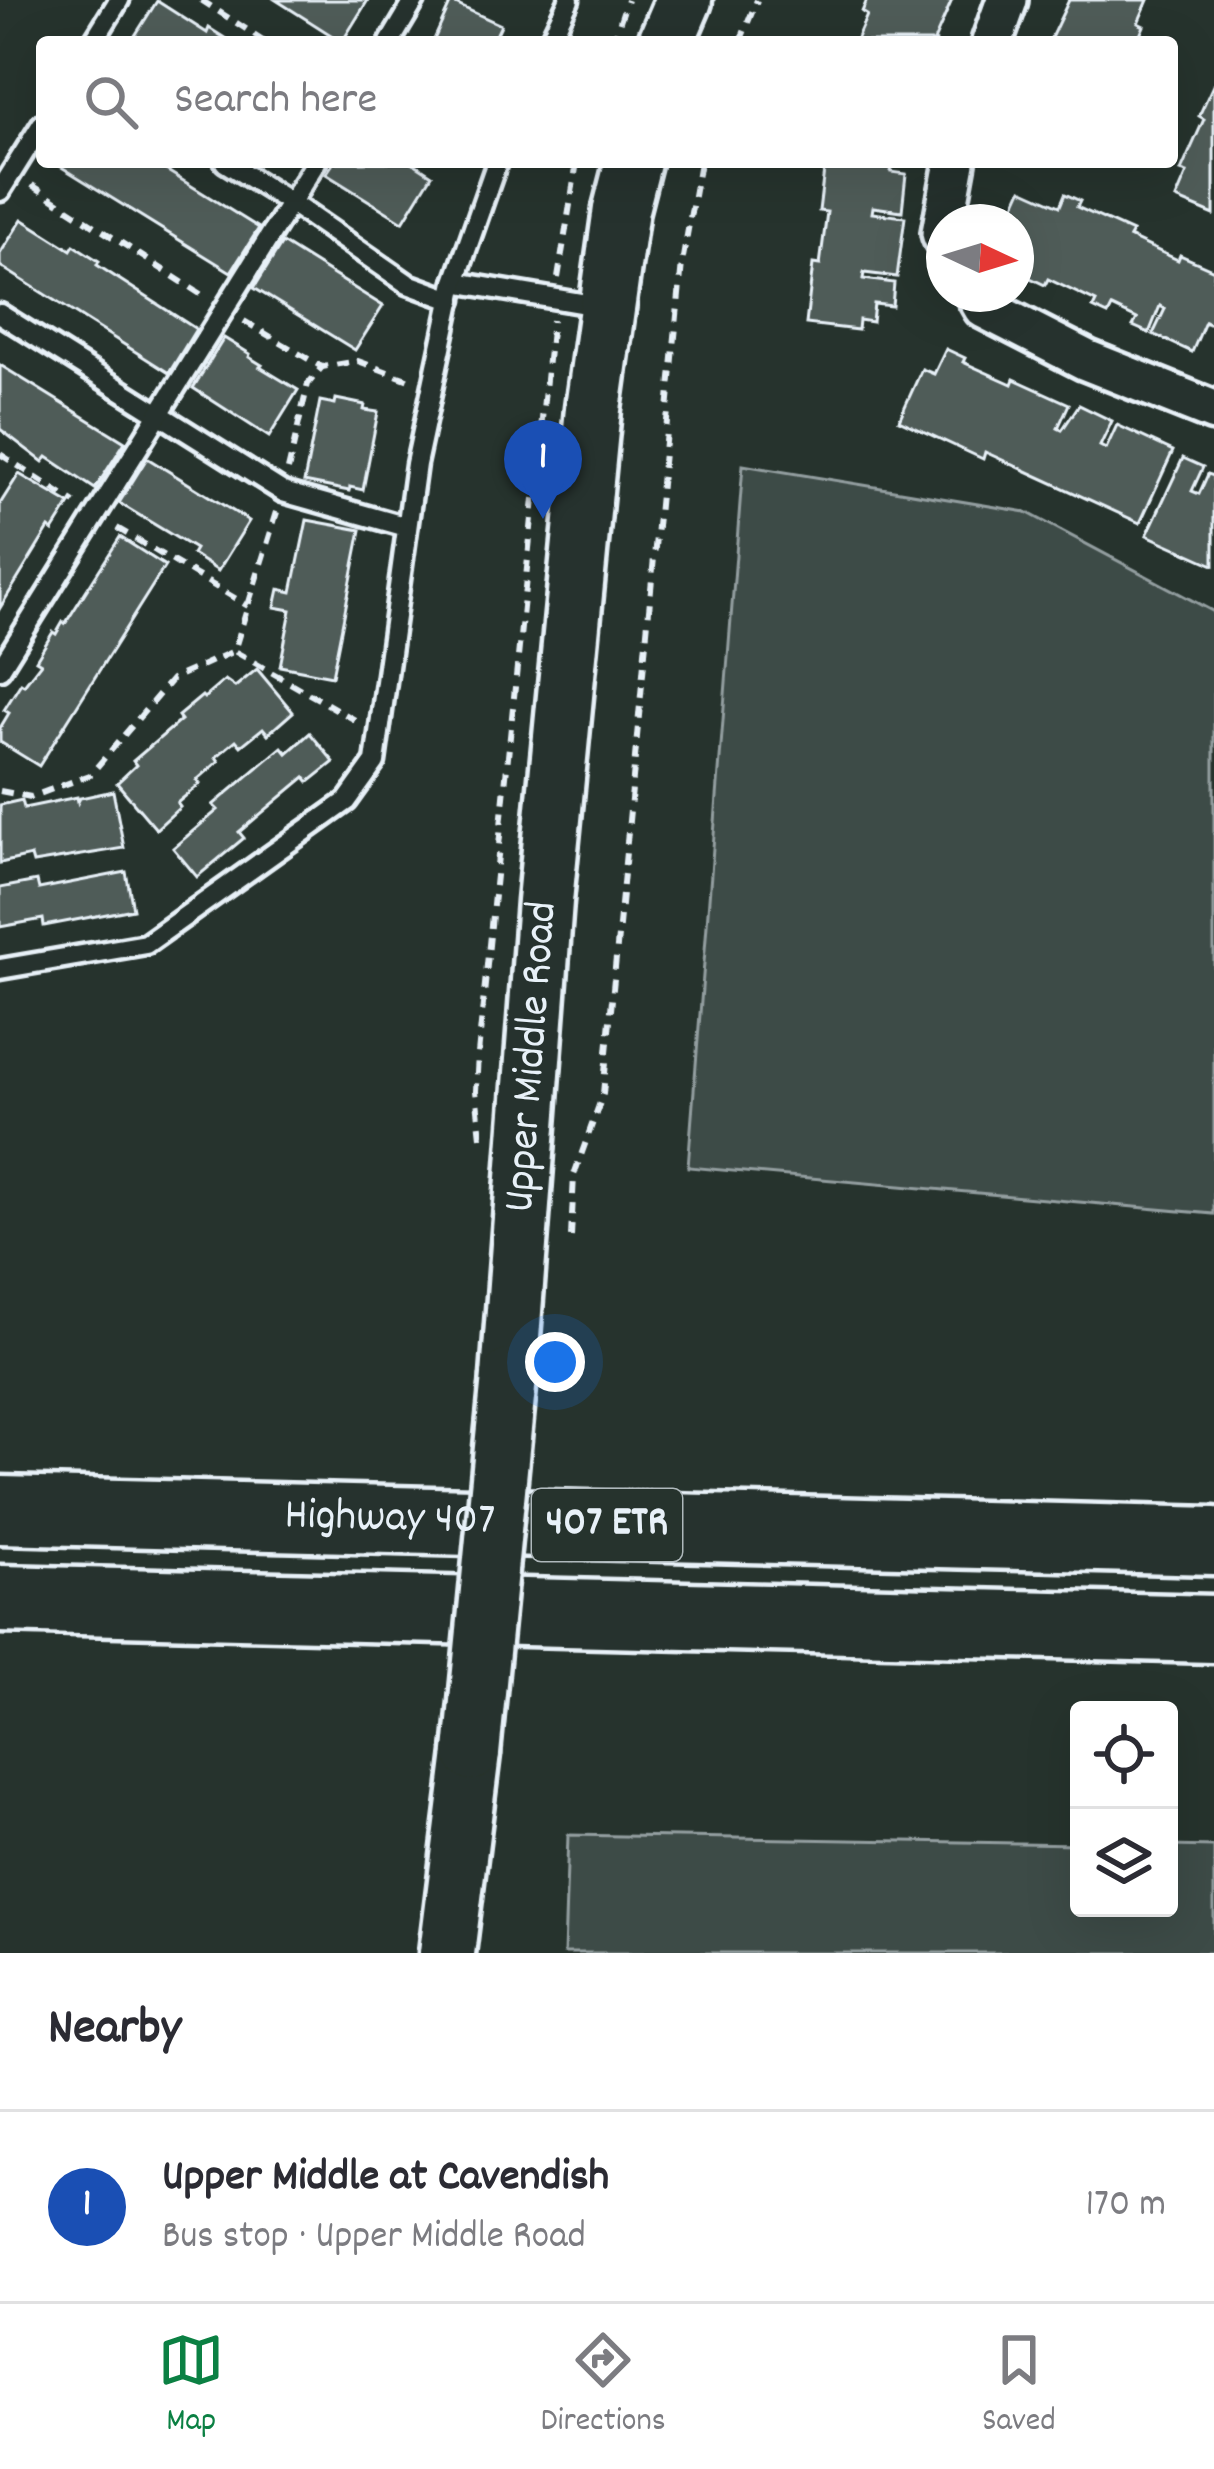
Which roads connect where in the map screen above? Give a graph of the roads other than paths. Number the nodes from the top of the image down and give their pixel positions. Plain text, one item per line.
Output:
1 (119, 0) edge
2 (416, 0) edge
3 (569, 0) edge
4 (684, 0) edge
5 (1007, 0) edge
6 (97, 36) edge
7 (394, 36) edge
8 (552, 36) edge
9 (669, 36) edge
10 (994, 36) edge
11 (36, 134) edge
12 (235, 168) edge
13 (312, 168) edge
14 (494, 168) edge
15 (631, 168) edge
16 (954, 168) edge
17 (0, 191) edge
18 (291, 203) junction
19 (947, 204) edge
20 (454, 291) junction
21 (607, 307) junction
22 (993, 312) edge
23 (0, 314) edge
24 (1213, 408) edge
25 (160, 415) junction
26 (407, 527) junction
27 (0, 669) edge
28 (0, 969) edge
29 (0, 1510) edge
30 (1214, 1540) edge
31 (0, 1599) edge
32 (1214, 1629) edge
33 (448, 1953) edge

1 - 6 lane
2 - 7 lane
3 - 8 lane
4 - 9 main road
5 - 10 street
11 - 17 lane
12 - 18 lane
13 - 18 lane
14 - 20 lane
15 - 21 main road, Upper Middle Road
16 - 19 street
18 - 20 lane
18 - 25 lane
20 - 21 lane
20 - 26 lane
21 - 33 main road, Upper Middle Road, bridge
22 - 24 street
23 - 25 lane
25 - 26 lane
25 - 27 lane
26 - 28 lane
29 - 30 highway, Highway 407 / 407 ETR
31 - 32 highway, Highway 407 / 407 ETR

